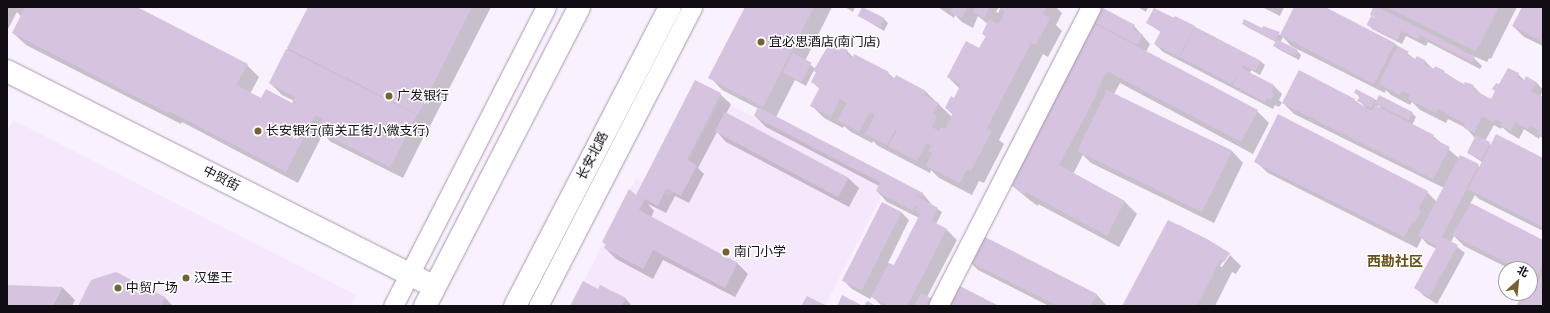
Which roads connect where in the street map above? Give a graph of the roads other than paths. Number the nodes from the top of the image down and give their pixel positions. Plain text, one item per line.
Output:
1 (546, 7) edge
2 (579, 7) edge
3 (670, 7) edge
4 (692, 7) edge
5 (1091, 7) edge
6 (7, 71) edge
7 (410, 274) junction
8 (430, 297) edge
9 (394, 306) edge
10 (515, 306) edge
11 (538, 306) edge
12 (938, 306) edge

1 - 7 street
2 - 8 main road
3 - 10 main road, 长安北路
4 - 11 street
5 - 12 street
6 - 7 main road, 中贸街
7 - 8 main road, 中贸街
7 - 9 street

